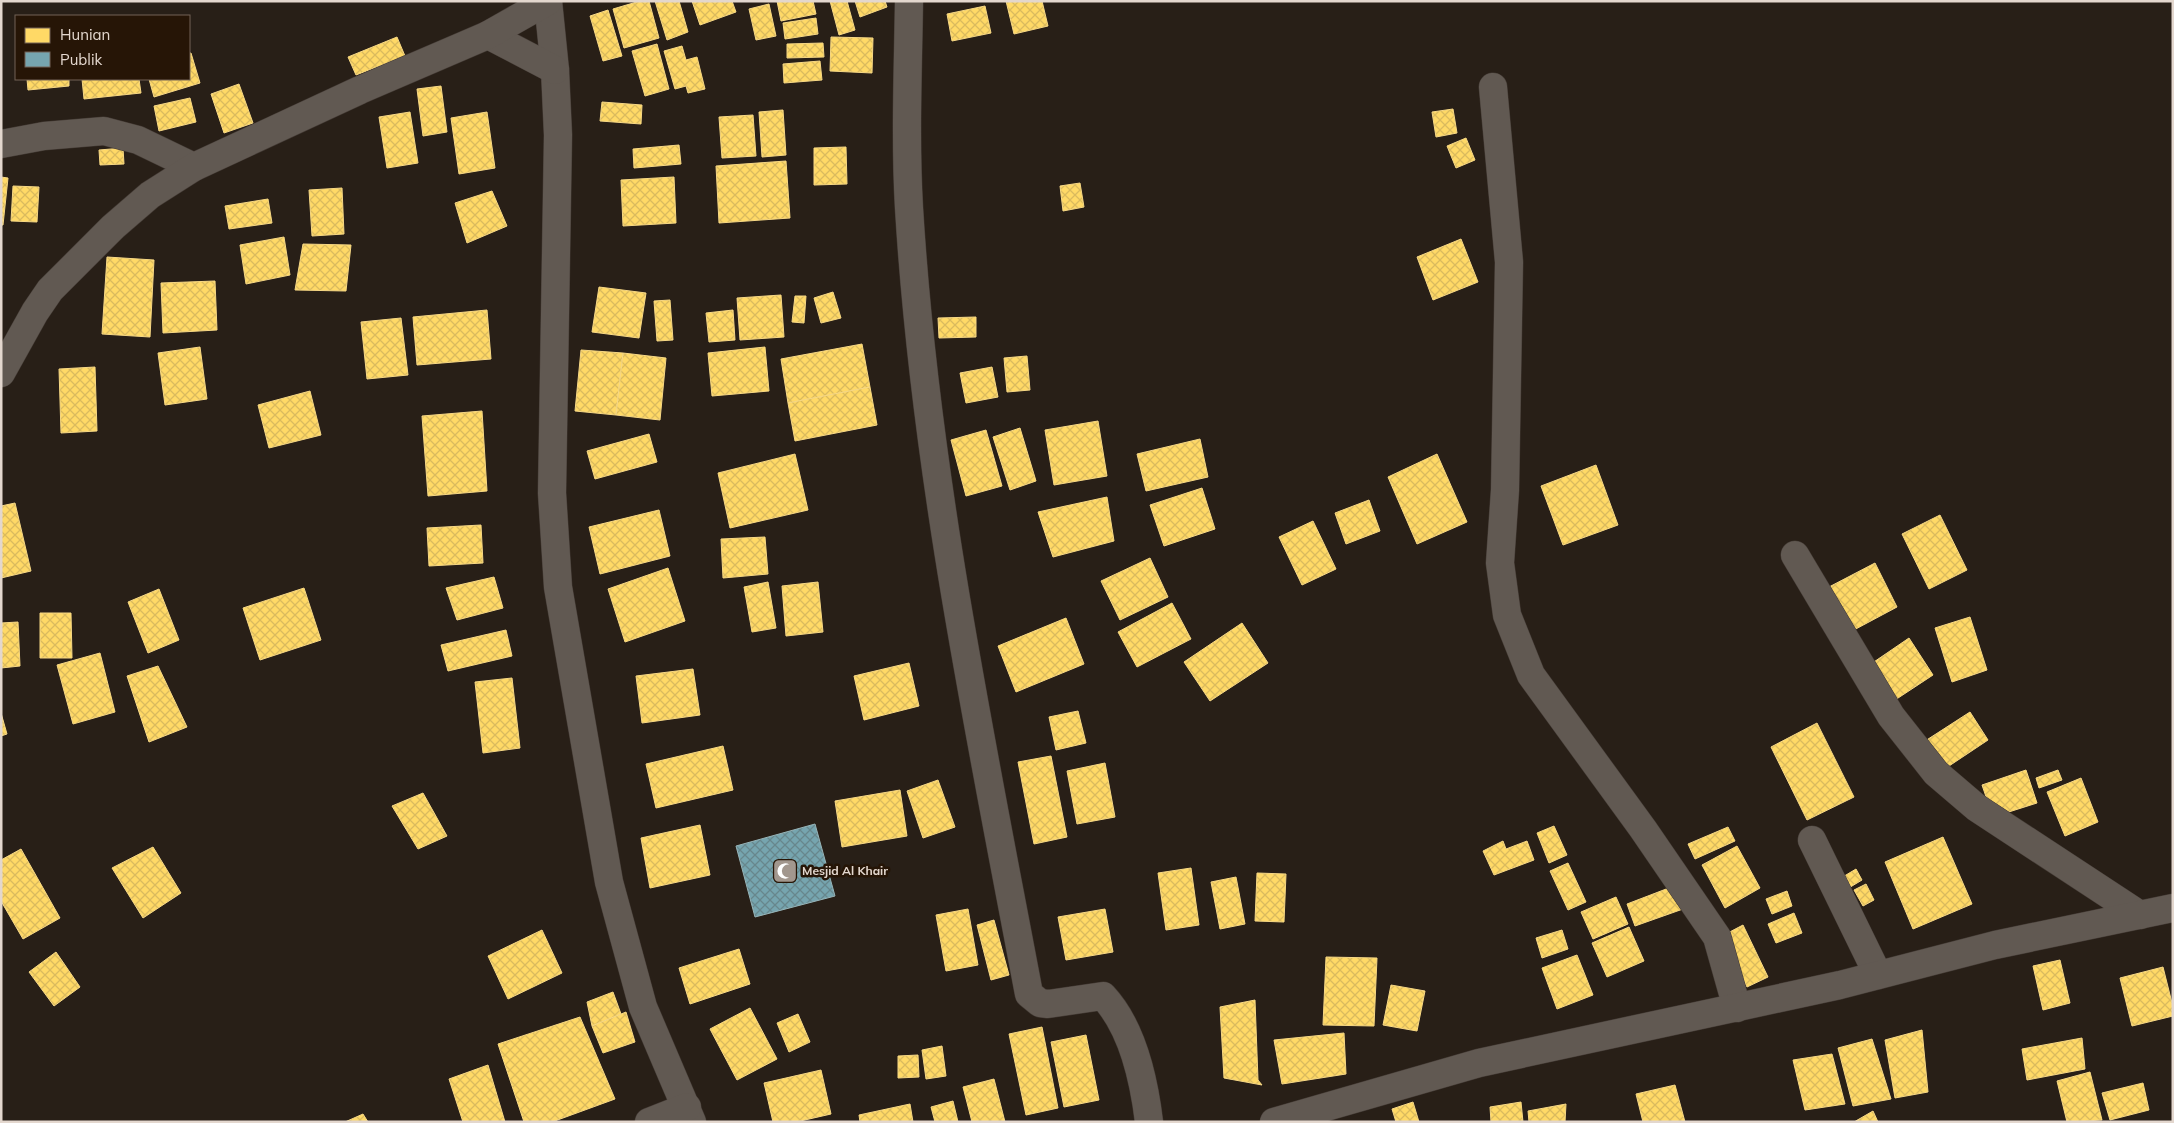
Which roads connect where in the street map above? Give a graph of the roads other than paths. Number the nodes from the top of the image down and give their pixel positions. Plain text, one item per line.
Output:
1 (548, 1) edge
2 (909, 1) edge
3 (488, 35) junction
4 (556, 70) junction
5 (1493, 87) dead end
6 (1, 144) edge
7 (194, 167) junction
8 (1, 373) edge
9 (1795, 555) dead end
10 (1812, 840) dead end
11 (2173, 908) edge
12 (2140, 915) junction
13 (1878, 975) junction
14 (1737, 1008) junction
15 (689, 1114) edge
16 (650, 1122) edge
17 (1149, 1122) edge
18 (1274, 1122) edge

1 - 3 street
1 - 4 street
2 - 17 street
3 - 4 street
3 - 7 street
4 - 15 street
5 - 14 street
6 - 7 street
7 - 8 street
9 - 12 street
10 - 13 street
11 - 12 street
12 - 13 street
13 - 14 street
14 - 18 street
15 - 16 street

